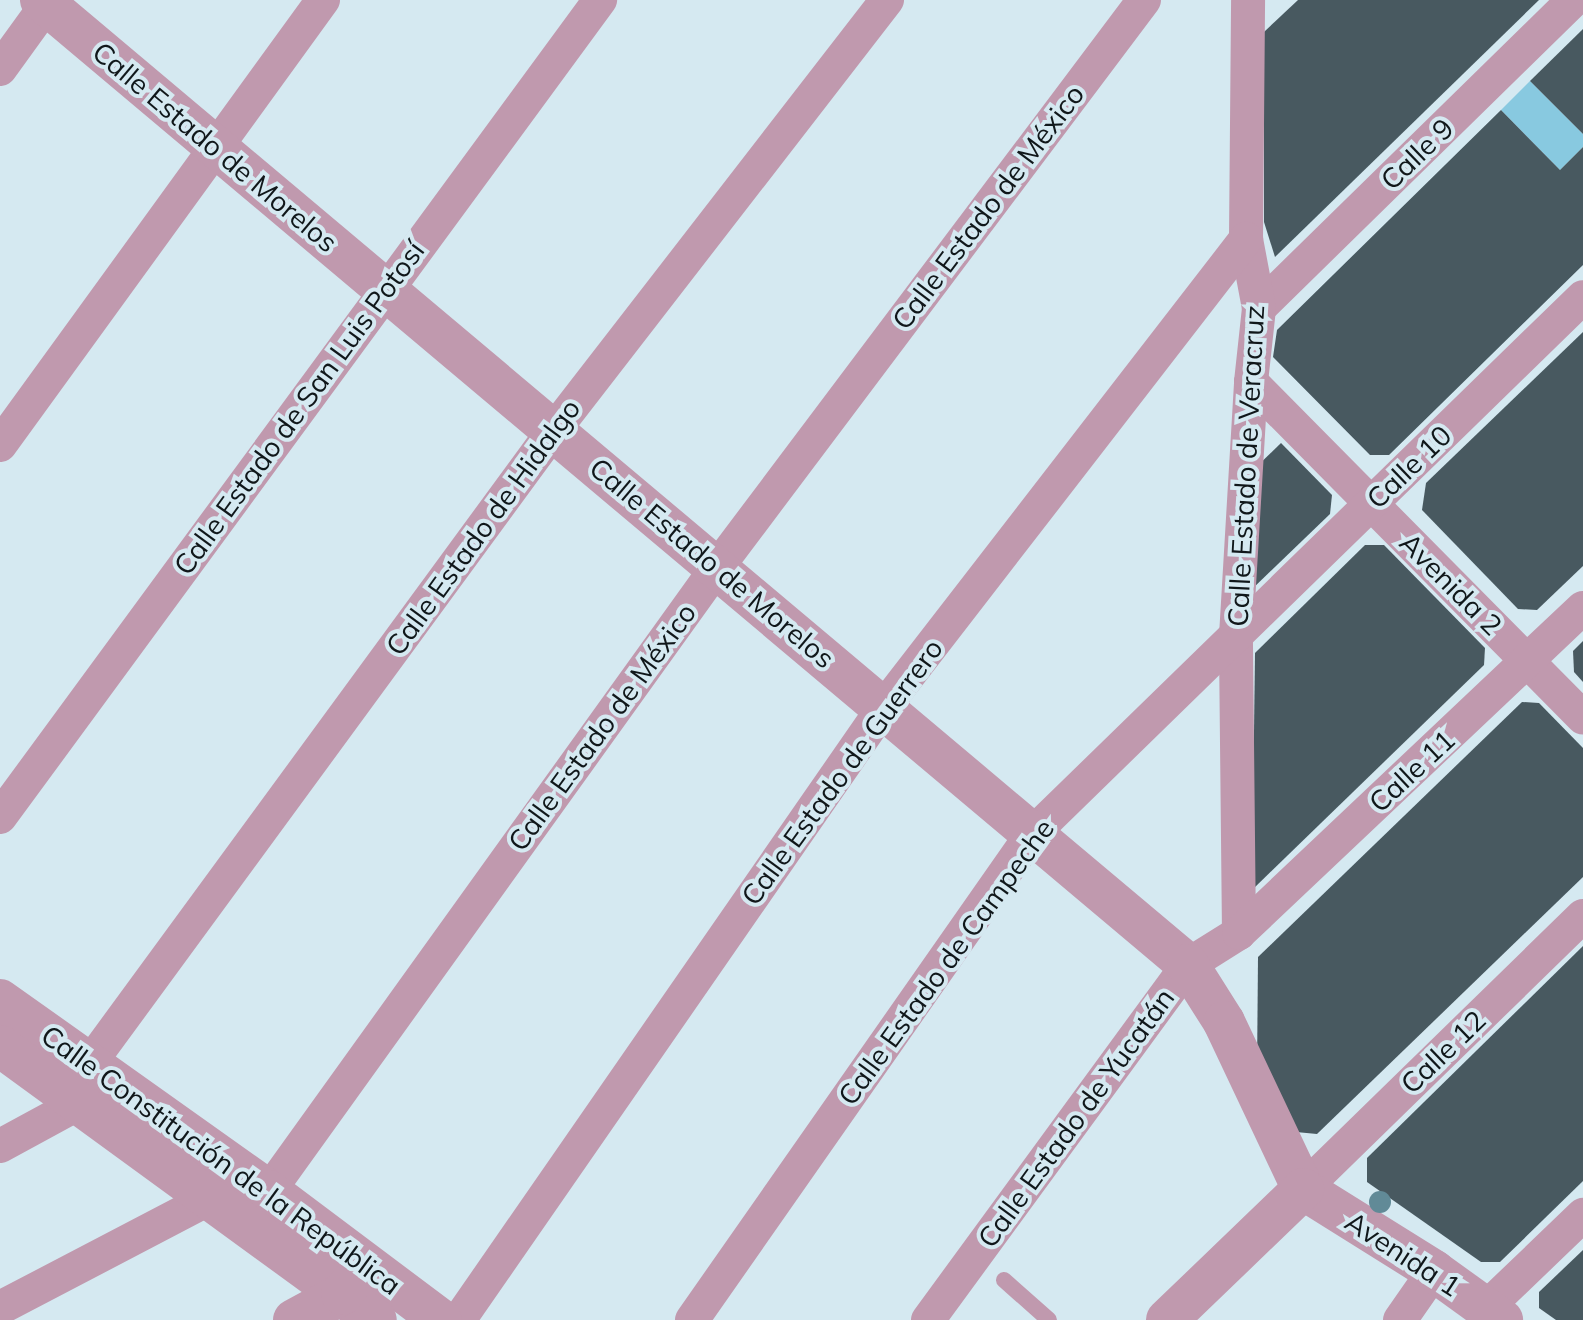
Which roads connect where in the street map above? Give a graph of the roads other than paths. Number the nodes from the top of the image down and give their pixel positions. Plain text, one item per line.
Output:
1 (323, 0) edge
2 (600, 0) edge
3 (887, 0) edge
4 (1144, 0) edge
5 (1574, 0) edge
6 (46, 1) edge
7 (1256, 8) edge
8 (0, 69) edge
9 (215, 148) junction
10 (1246, 239) junction
11 (384, 290) junction
12 (1583, 297) edge
13 (1259, 308) junction
14 (1251, 382) junction
15 (554, 430) junction
16 (0, 445) edge
17 (1371, 504) junction
18 (716, 569) junction
19 (1583, 608) edge
20 (1236, 636) junction
21 (1527, 662) junction
22 (884, 707) junction
23 (1583, 718) edge
24 (0, 817) edge
25 (1032, 834) junction
26 (1583, 916) edge
27 (1239, 933) junction
28 (1188, 965) junction
29 (0, 1000) edge
30 (0, 1046) edge
31 (90, 1063) junction
32 (81, 1102) junction
33 (0, 1146) edge
34 (1303, 1189) junction
35 (269, 1191) junction
36 (212, 1197) junction
37 (1583, 1215) edge
38 (1434, 1271) junction
39 (354, 1280) junction
40 (1004, 1280) dead end
41 (0, 1308) edge
42 (386, 1311) edge
43 (1493, 1314) edge
44 (294, 1320) edge
45 (441, 1320) edge
46 (459, 1320) edge
47 (692, 1320) edge
48 (928, 1320) edge
49 (1049, 1320) edge
50 (1167, 1320) edge
51 (1400, 1320) edge

1 - 9 street
2 - 11 street, Calle Estado de San Luis Potosí
3 - 15 street, Calle Estado de Hidalgo
4 - 18 street, Calle Estado de México
5 - 13 street, Calle 9
6 - 8 street
6 - 9 street, Calle Estado de Morelos
7 - 10 street, Calle Estado de Veracruz
9 - 11 street, Calle Estado de Morelos
9 - 16 street
10 - 13 street, Calle Estado de Veracruz
10 - 22 street, Calle Estado de Guerrero
11 - 15 street, Calle Estado de Morelos
11 - 24 street, Calle Estado de San Luis Potosí
12 - 17 street, Calle 10
13 - 14 street, Calle Estado de Veracruz
14 - 17 street, Avenida 2
14 - 20 street, Calle Estado de Veracruz
15 - 18 street, Calle Estado de Morelos
15 - 31 street, Calle Estado de Hidalgo
17 - 20 street, Calle 10
17 - 21 street, Avenida 2
18 - 22 street, Calle Estado de Morelos
18 - 35 street, Calle Estado de México
19 - 21 street, Calle 11
20 - 25 street, Calle Estado de Campeche
20 - 27 street, Calle Estado de Veracruz
21 - 23 street, Avenida 2
21 - 27 street, Calle 11
22 - 25 street, Calle Estado de Morelos
22 - 46 street, Calle Estado de Guerrero
25 - 28 street, Calle Estado de Morelos
25 - 47 street, Calle Estado de Campeche
26 - 34 street, Calle 12
27 - 28 street, Calle Estado de Yucatán
28 - 34 street, Calle Estado de Morelos
28 - 48 street, Calle Estado de Yucatán
29 - 31 street, Calle Constitución de la República
30 - 32 street, Calle Constitución de la República
31 - 35 street, Calle Constitución de la República
32 - 33 street
32 - 36 street, Calle Constitución de la República
34 - 38 street, Avenida 1
34 - 50 street
35 - 39 street, Calle Constitución de la República
36 - 39 street, Calle Constitución de la República
36 - 41 street
37 - 43 street
38 - 43 street, Avenida 1
38 - 51 street
39 - 42 street, Calle Constitución de la República
39 - 44 street
40 - 49 lane
42 - 45 street, Calle Constitución de la República

